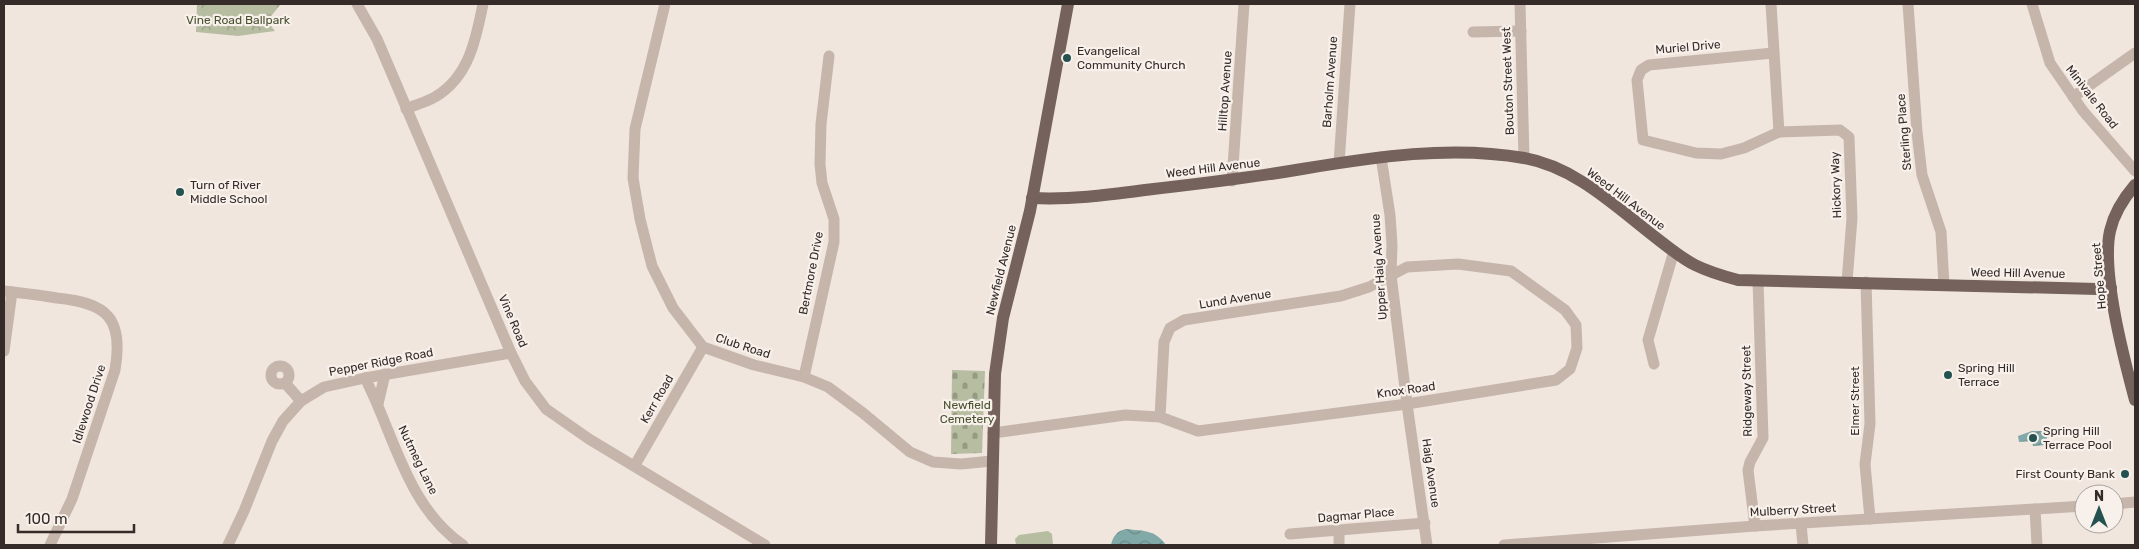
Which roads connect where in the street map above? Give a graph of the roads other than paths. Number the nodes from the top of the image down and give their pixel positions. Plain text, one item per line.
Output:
1 (357, 4) edge
2 (483, 4) edge
3 (665, 4) edge
4 (1068, 4) edge
5 (1244, 4) edge
6 (1350, 4) edge
7 (1520, 4) edge
8 (1772, 4) edge
9 (1908, 4) edge
10 (2032, 4) edge
11 (1521, 31) junction
12 (1473, 32) dead end
13 (1773, 53) junction
14 (2135, 53) edge
15 (829, 56) dead end
16 (2073, 97) junction
17 (406, 109) junction
18 (1779, 132) junction
19 (1381, 158) junction
20 (1524, 158) junction
21 (1339, 163) junction
22 (2135, 170) edge
23 (1232, 181) junction
24 (2135, 185) edge
25 (1032, 198) junction
26 (1674, 252) junction
27 (1392, 275) junction
28 (1758, 281) junction
29 (1847, 282) junction
30 (1866, 282) junction
31 (1944, 285) junction
32 (2112, 288) junction
33 (8, 292) edge
34 (703, 347) junction
35 (4, 351) edge
36 (511, 352) junction
37 (1654, 364) dead end
38 (386, 374) junction
39 (804, 377) junction
40 (365, 378) junction
41 (285, 383) dead end
42 (2135, 400) edge
43 (301, 401) junction
44 (378, 404) junction
45 (1407, 404) junction
46 (1160, 417) junction
47 (993, 433) junction
48 (992, 461) junction
49 (635, 465) junction
50 (2074, 507) edge
51 (2035, 509) junction
52 (1870, 519) junction
53 (1424, 523) junction
54 (1801, 524) junction
55 (1755, 526) junction
56 (1339, 531) junction
57 (1290, 534) dead end
58 (50, 545) edge
59 (228, 545) edge
60 (463, 545) edge
61 (765, 545) edge
62 (992, 545) edge
63 (1339, 545) edge
64 (1427, 545) edge
65 (1504, 545) edge
66 (1803, 545) edge
67 (2037, 545) edge

1 - 17 street, Vine Road
2 - 17 street
3 - 34 street, Club Road
4 - 25 main road, Newfield Avenue
5 - 23 street, Hilltop Avenue
6 - 21 street, Barholm Avenue
7 - 11 street, Bouton Street West
8 - 13 street
9 - 31 street, Sterling Place
10 - 16 street, Minivale Road
11 - 12 street
11 - 20 street, Bouton Street West
13 - 18 street
13 - 18 street, Muriel Drive
14 - 16 street
15 - 39 street, Bertmore Drive
16 - 22 street, Minivale Road
17 - 36 street, Vine Road
18 - 29 street, Hickory Way
19 - 20 main road, Weed Hill Avenue
19 - 21 main road, Weed Hill Avenue
19 - 27 street, Upper Haig Avenue
20 - 26 main road, Weed Hill Avenue
21 - 23 main road, Weed Hill Avenue
23 - 25 main road, Weed Hill Avenue
24 - 32 main road, Hope Street
25 - 47 main road, Newfield Avenue
26 - 28 main road, Weed Hill Avenue
26 - 37 street
27 - 45 street, Upper Haig Avenue
27 - 45 street, Knox Road
27 - 46 street, Lund Avenue
28 - 29 main road, Weed Hill Avenue
28 - 55 street, Ridgeway Street
29 - 30 main road, Weed Hill Avenue
30 - 31 main road, Weed Hill Avenue
30 - 52 street, Elmer Street
31 - 32 main road, Weed Hill Avenue
32 - 42 main road, Hope Street
33 - 35 street
33 - 58 street, Idlewood Drive
34 - 39 street, Club Road
34 - 49 street, Kerr Road
36 - 38 street, Pepper Ridge Road
36 - 49 street, Vine Road
38 - 40 street, Pepper Ridge Road
38 - 44 street
39 - 48 street, Club Road
40 - 43 street, Pepper Ridge Road
40 - 44 street, Nutmeg Lane
41 - 43 street
43 - 59 street, Pepper Ridge Road
44 - 60 street, Nutmeg Lane
45 - 46 street, Knox Road
45 - 53 street, Haig Avenue
46 - 47 street, Knox Road
47 - 48 main road, Newfield Avenue
48 - 62 main road, Newfield Avenue
49 - 61 street, Vine Road
50 - 51 street, Mulberry Street
51 - 52 street, Mulberry Street
51 - 67 street
52 - 54 street, Mulberry Street
53 - 56 street, Dagmar Place
53 - 64 street, Haig Avenue
54 - 55 street, Mulberry Street
54 - 66 street
55 - 65 street, Mulberry Street
56 - 57 street, Dagmar Place
56 - 63 street

